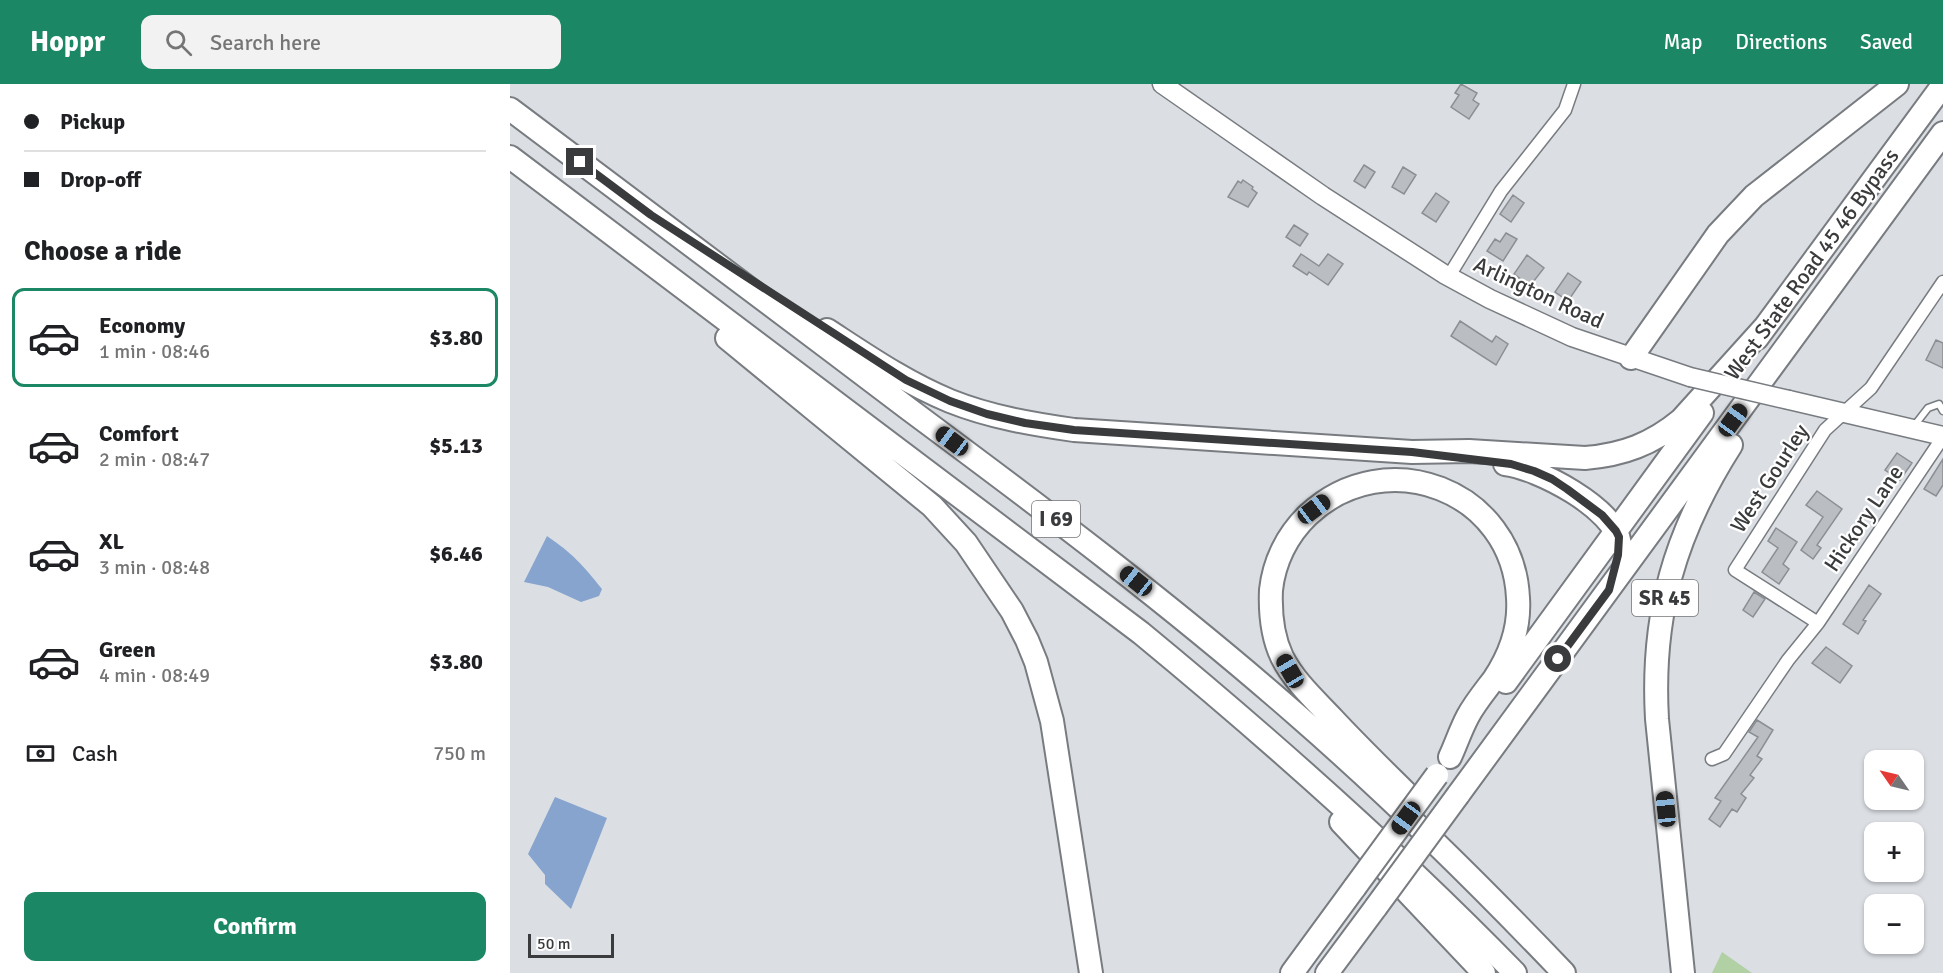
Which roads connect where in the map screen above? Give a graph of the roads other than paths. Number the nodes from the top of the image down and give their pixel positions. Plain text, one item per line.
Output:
1 (1162, 84) edge
2 (1574, 84) edge
3 (1897, 84) edge
4 (1943, 84) edge
5 (510, 109) edge
6 (1943, 133) edge
7 (510, 157) edge
8 (651, 215) junction
9 (603, 228) junction
10 (1843, 269) junction
11 (1449, 276) junction
12 (1943, 282) edge
13 (1765, 327) junction
14 (1631, 358) junction
15 (1941, 403) edge
16 (1943, 411) edge
17 (1844, 413) junction
18 (1912, 429) junction
19 (1943, 436) edge
20 (1412, 452) junction
21 (1616, 531) junction
22 (1609, 590) junction
23 (1818, 623) junction
24 (1271, 742) junction
25 (1712, 759) dead end
26 (1444, 766) junction
27 (1540, 947) junction
28 (1091, 973) edge
29 (1292, 973) edge
30 (1330, 973) edge
31 (1484, 973) edge
32 (1515, 973) edge
33 (1564, 973) edge
34 (1683, 973) edge

1 - 11 street, Arlington Road
2 - 11 street
3 - 14 highway
4 - 13 highway, West State Road 45 46 Bypass
5 - 8 highway, I 69
6 - 10 highway, West State Road 45 46 Bypass / SR 45
7 - 9 highway, I 69
8 - 20 highway
8 - 27 highway, I 69
9 - 24 highway, I 69
9 - 28 highway
10 - 22 highway
10 - 34 highway, SR 45
11 - 14 street, Arlington Road
12 - 17 street, West Gourley
13 - 20 highway
13 - 21 highway, West State Road 45 46 Bypass
14 - 17 street, Arlington Road, bridge
15 - 16 lane
15 - 18 lane
17 - 18 street, Arlington Road
17 - 23 street, West Gourley
18 - 19 street, Arlington Road
19 - 23 street, Hickory Lane
20 - 21 highway
21 - 22 highway
21 - 26 highway, West State Road 45 46 Bypass
22 - 30 highway, bridge
23 - 25 street, Hickory Lane
24 - 31 highway
24 - 32 highway, I 69
26 - 27 highway
26 - 29 highway, bridge
27 - 33 highway, I 69

